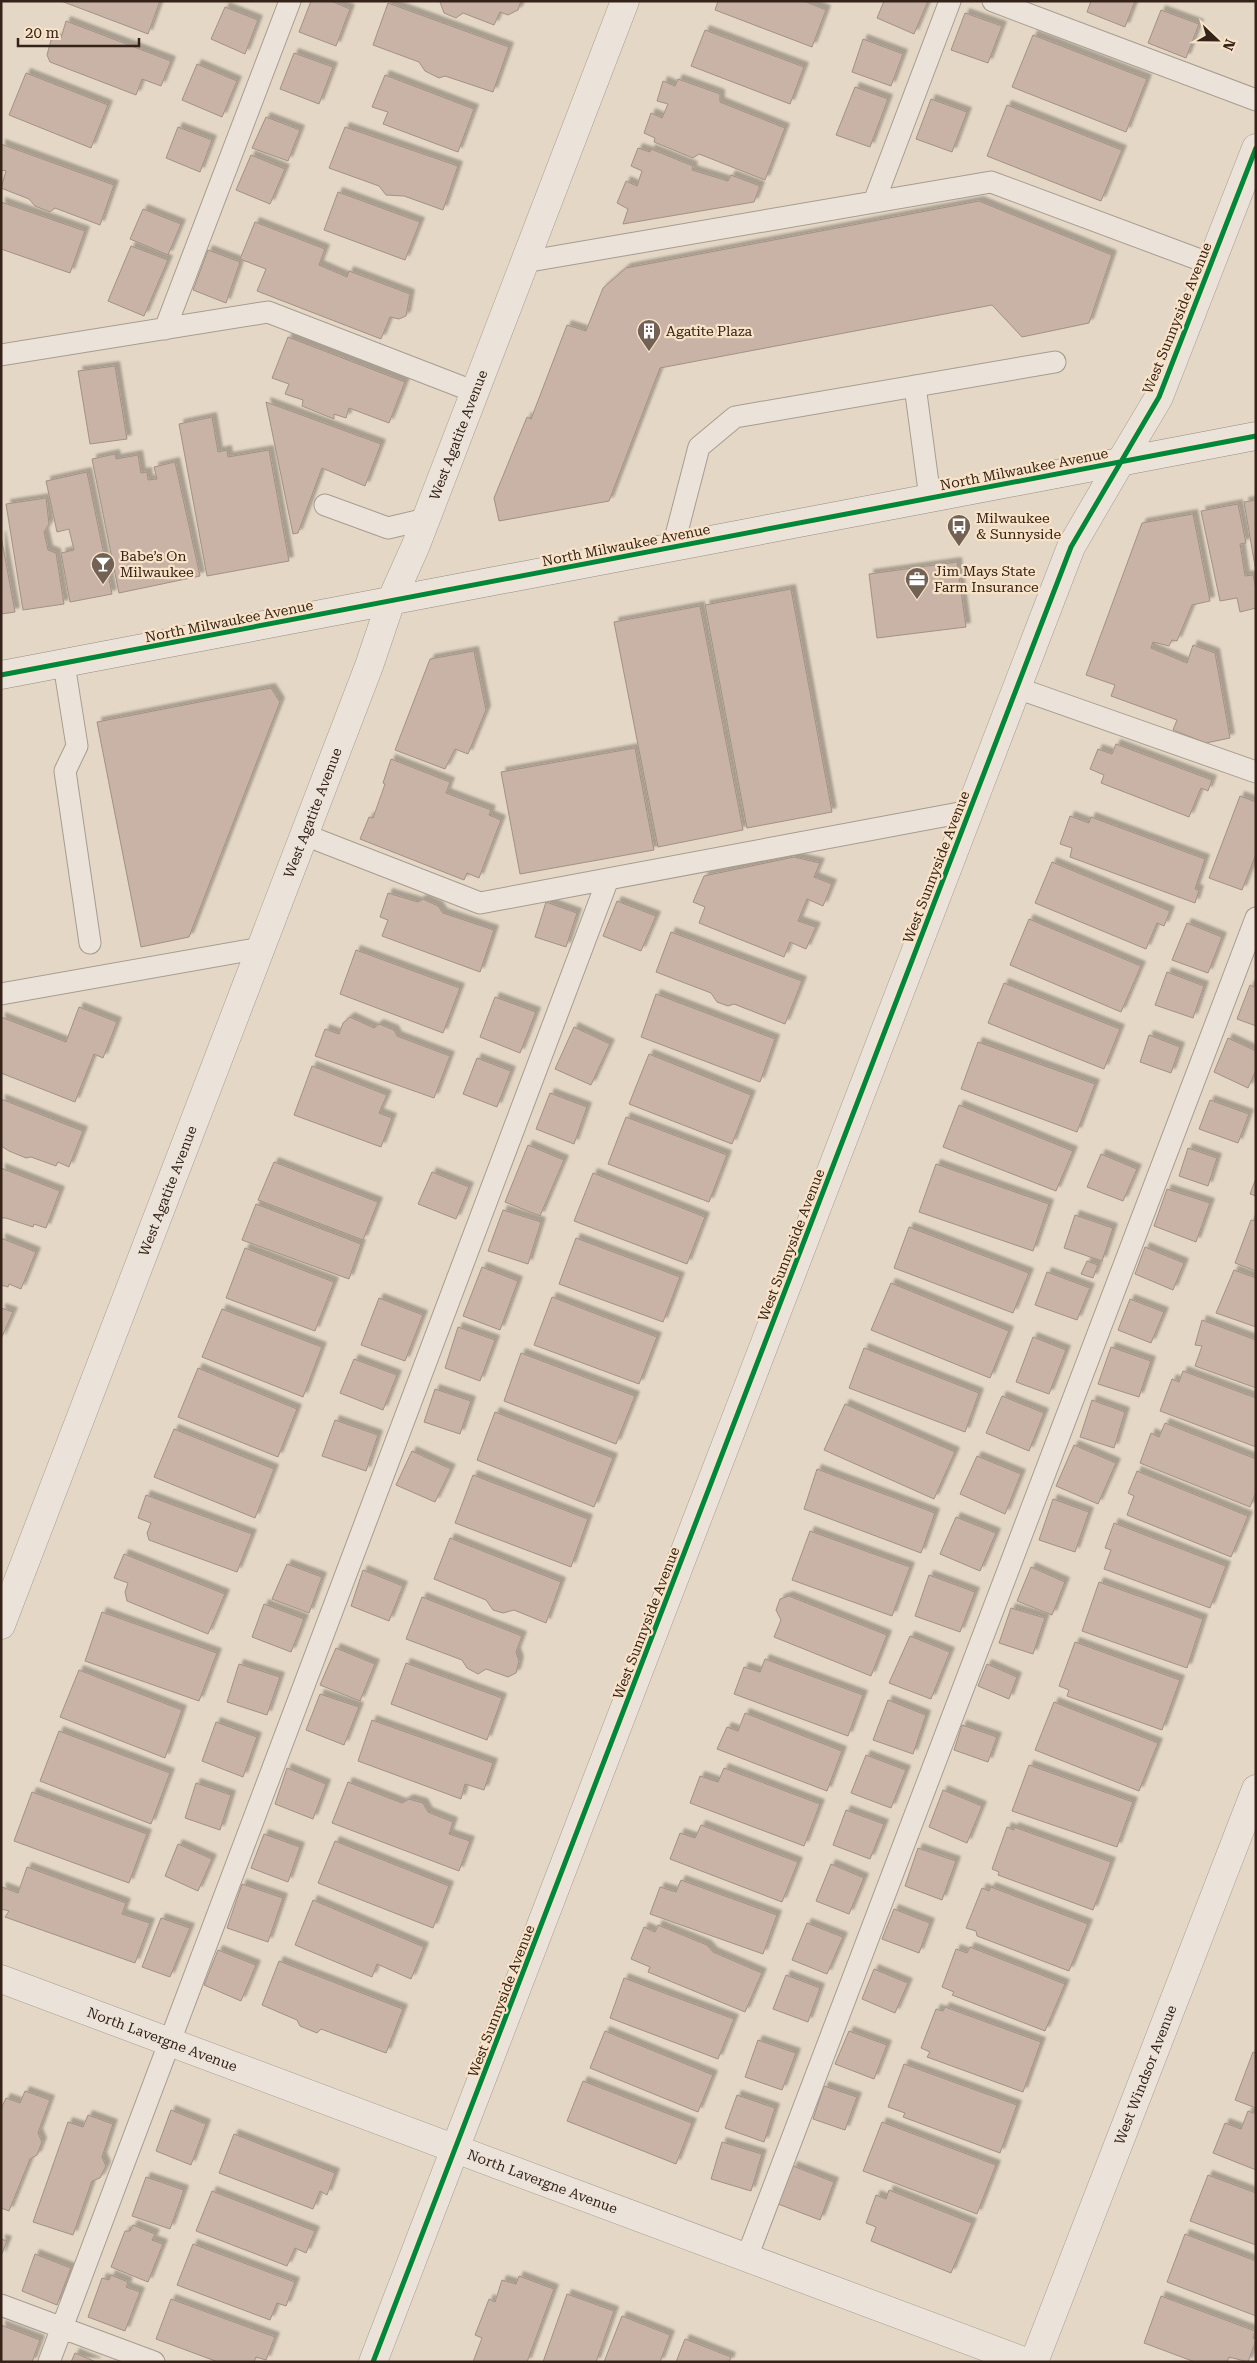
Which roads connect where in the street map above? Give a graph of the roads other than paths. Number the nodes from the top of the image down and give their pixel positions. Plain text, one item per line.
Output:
1 (290, 1) edge
2 (625, 1) edge
3 (950, 1) edge
4 (993, 1) edge
5 (1256, 100) edge
6 (1256, 148) edge
7 (874, 202) junction
8 (524, 262) junction
9 (1210, 264) junction
10 (165, 329) junction
11 (1, 355) edge
12 (1055, 362) dead end
13 (915, 386) junction
14 (475, 392) junction
15 (1256, 436) edge
16 (1121, 462) junction
17 (930, 498) junction
18 (325, 505) dead end
19 (426, 519) junction
20 (673, 547) junction
21 (391, 601) junction
22 (64, 664) junction
23 (1, 676) edge
24 (1017, 688) junction
25 (1256, 772) edge
26 (970, 811) junction
27 (305, 835) junction
28 (608, 879) junction
29 (1256, 918) edge
30 (90, 943) dead end
31 (261, 948) junction
32 (1, 994) edge
33 (1, 1625) edge
34 (1256, 1789) edge
35 (1, 1979) edge
36 (170, 2042) junction
37 (456, 2149) junction
38 (747, 2257) junction
39 (1, 2305) edge
40 (62, 2328) junction
41 (49, 2362) edge
42 (154, 2362) edge
43 (373, 2362) edge
44 (1026, 2362) edge
45 (1034, 2362) edge

1 - 10 lane
2 - 8 street, West Agatite Avenue
3 - 7 lane
4 - 5 lane
6 - 9 street, West Sunnyside Avenue
7 - 8 lane
7 - 9 lane
8 - 14 street, West Agatite Avenue
9 - 16 street, West Sunnyside Avenue
10 - 11 lane
10 - 14 lane
12 - 13 lane
13 - 17 lane
13 - 20 lane
14 - 19 street, West Agatite Avenue
15 - 16 street, North Milwaukee Avenue
16 - 17 street, North Milwaukee Avenue
16 - 24 street, West Sunnyside Avenue
17 - 20 street, North Milwaukee Avenue
18 - 19 lane
19 - 21 street, West Agatite Avenue
20 - 21 street, North Milwaukee Avenue
21 - 22 street, North Milwaukee Avenue
21 - 27 street, West Agatite Avenue
22 - 23 street, North Milwaukee Avenue
22 - 30 lane
24 - 25 lane
24 - 26 street, West Sunnyside Avenue
26 - 28 lane
26 - 37 street, West Sunnyside Avenue
27 - 28 lane
27 - 31 street, West Agatite Avenue
28 - 36 lane
29 - 38 lane
31 - 32 lane
31 - 33 street, West Agatite Avenue
34 - 45 street, West Windsor Avenue
35 - 36 street, North Lavergne Avenue
36 - 37 street, North Lavergne Avenue
36 - 40 lane
37 - 38 street, North Lavergne Avenue
37 - 43 street, West Sunnyside Avenue
38 - 44 street, North Lavergne Avenue
39 - 40 lane
40 - 41 lane
40 - 42 lane

